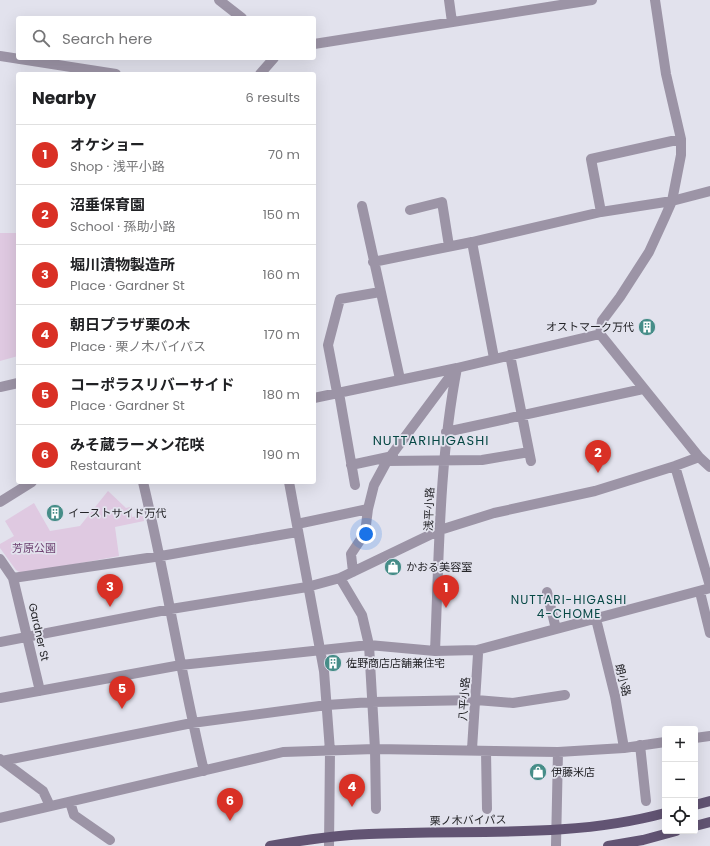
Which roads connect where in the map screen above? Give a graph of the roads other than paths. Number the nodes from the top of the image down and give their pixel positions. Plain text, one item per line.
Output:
1 (219, 0) edge
2 (449, 0) edge
3 (592, 0) edge
4 (655, 0) edge
5 (239, 16) edge
6 (452, 22) junction
7 (316, 44) edge
8 (0, 56) edge
9 (16, 58) edge
10 (26, 60) edge
11 (272, 60) edge
12 (103, 72) edge
13 (262, 72) edge
14 (681, 139) junction
15 (710, 191) edge
16 (672, 201) junction
17 (362, 206) dead end
18 (410, 210) dead end
19 (601, 212) junction
20 (472, 242) junction
21 (449, 246) junction
22 (374, 262) junction
23 (380, 292) junction
24 (600, 334) junction
25 (510, 355) junction
26 (494, 358) junction
27 (457, 368) junction
28 (400, 379) junction
29 (16, 383) edge
30 (0, 387) edge
31 (643, 389) junction
32 (338, 393) junction
33 (316, 398) edge
34 (522, 415) junction
35 (446, 432) junction
36 (699, 457) junction
37 (390, 458) junction
38 (443, 462) junction
39 (351, 465) junction
40 (675, 466) junction
41 (710, 467) edge
42 (29, 484) edge
43 (144, 484) edge
44 (289, 484) edge
45 (354, 484) dead end
46 (0, 502) edge
47 (368, 509) junction
48 (297, 528) junction
49 (440, 530) junction
50 (160, 556) junction
51 (0, 559) edge
52 (353, 572) junction
53 (13, 578) junction
54 (340, 578) junction
55 (307, 587) junction
56 (710, 587) edge
57 (547, 592) dead end
58 (700, 592) junction
59 (170, 609) junction
60 (596, 619) junction
61 (557, 628) junction
62 (710, 633) edge
63 (28, 637) junction
64 (0, 642) edge
65 (369, 645) junction
66 (320, 650) junction
67 (477, 650) junction
68 (435, 651) junction
69 (181, 665) junction
70 (40, 691) junction
71 (565, 696) dead end
72 (0, 698) edge
73 (476, 700) junction
74 (372, 702) junction
75 (327, 705) junction
76 (192, 723) junction
77 (710, 736) edge
78 (698, 738) edge
79 (662, 742) edge
80 (640, 745) junction
81 (624, 748) junction
82 (375, 749) junction
83 (472, 749) junction
84 (330, 751) junction
85 (486, 751) junction
86 (558, 752) junction
87 (1, 760) edge
88 (204, 771) junction
89 (646, 801) dead end
90 (710, 801) edge
91 (70, 802) junction
92 (698, 804) edge
93 (50, 806) junction
94 (376, 809) dead end
95 (487, 809) dead end
96 (662, 814) edge
97 (0, 818) edge
98 (710, 822) edge
99 (698, 825) edge
100 (558, 830) junction
101 (665, 834) edge
102 (110, 840) dead end
103 (329, 841) edge
104 (270, 846) edge
105 (556, 846) edge
106 (608, 846) edge

1 - 5 street
2 - 6 street
3 - 6 street
4 - 14 street
6 - 7 street
8 - 9 street
10 - 12 street
11 - 13 street
14 - 16 street
14 - 19 street
15 - 16 street
16 - 19 street
16 - 24 street
17 - 22 street
18 - 21 street
19 - 20 street
20 - 21 street
20 - 26 street
21 - 22 street
22 - 23 street
23 - 28 street
23 - 32 street
24 - 25 street
24 - 31 street
25 - 26 street
25 - 34 street
26 - 27 street
27 - 28 street
27 - 35 street, 浅平小路
27 - 37 street
28 - 32 street
29 - 30 street
31 - 34 street
31 - 36 street
32 - 33 street
32 - 39 street
34 - 35 street
34 - 38 street
35 - 38 street, 浅平小路
36 - 40 street
36 - 41 street
37 - 38 street
37 - 39 street
37 - 47 street
38 - 49 street, 浅平小路
39 - 45 street
40 - 49 street
40 - 56 street
42 - 46 street
43 - 50 street
44 - 48 street
47 - 48 street
47 - 52 street
48 - 50 street
48 - 55 street
49 - 52 street
49 - 68 street, 浅平小路
50 - 53 street
50 - 59 street
51 - 53 street
52 - 54 street
53 - 63 street, Gardner St
54 - 55 street
54 - 65 street
55 - 59 street
55 - 66 street
56 - 58 street
57 - 61 street
58 - 60 street
58 - 62 street
59 - 63 street
59 - 69 street
60 - 61 street
60 - 81 street, 朗小路
61 - 67 street
63 - 64 street
63 - 70 street, Gardner St
65 - 66 street
65 - 68 street
65 - 74 street
66 - 69 street
66 - 75 street
67 - 68 street
67 - 73 street, 八平小路
69 - 70 street
69 - 76 street
70 - 72 street
71 - 73 street
73 - 74 street
73 - 83 street, 八平小路
74 - 75 street
74 - 82 street
75 - 76 street
75 - 84 street
76 - 87 street
76 - 88 street
77 - 78 street
79 - 80 street
80 - 81 street
80 - 89 street
81 - 86 street
82 - 83 street
82 - 84 street
82 - 94 street
83 - 85 street
84 - 88 street
84 - 103 street
85 - 86 street
85 - 95 street
86 - 100 street
87 - 93 street
88 - 91 street
90 - 92 main road
91 - 93 street
91 - 102 street
93 - 97 street
96 - 100 main road, 栗ノ木バイパス
98 - 99 main road
100 - 103 main road, 栗ノ木バイパス
100 - 105 street
101 - 106 main road
103 - 104 main road, 栗ノ木バイパス

